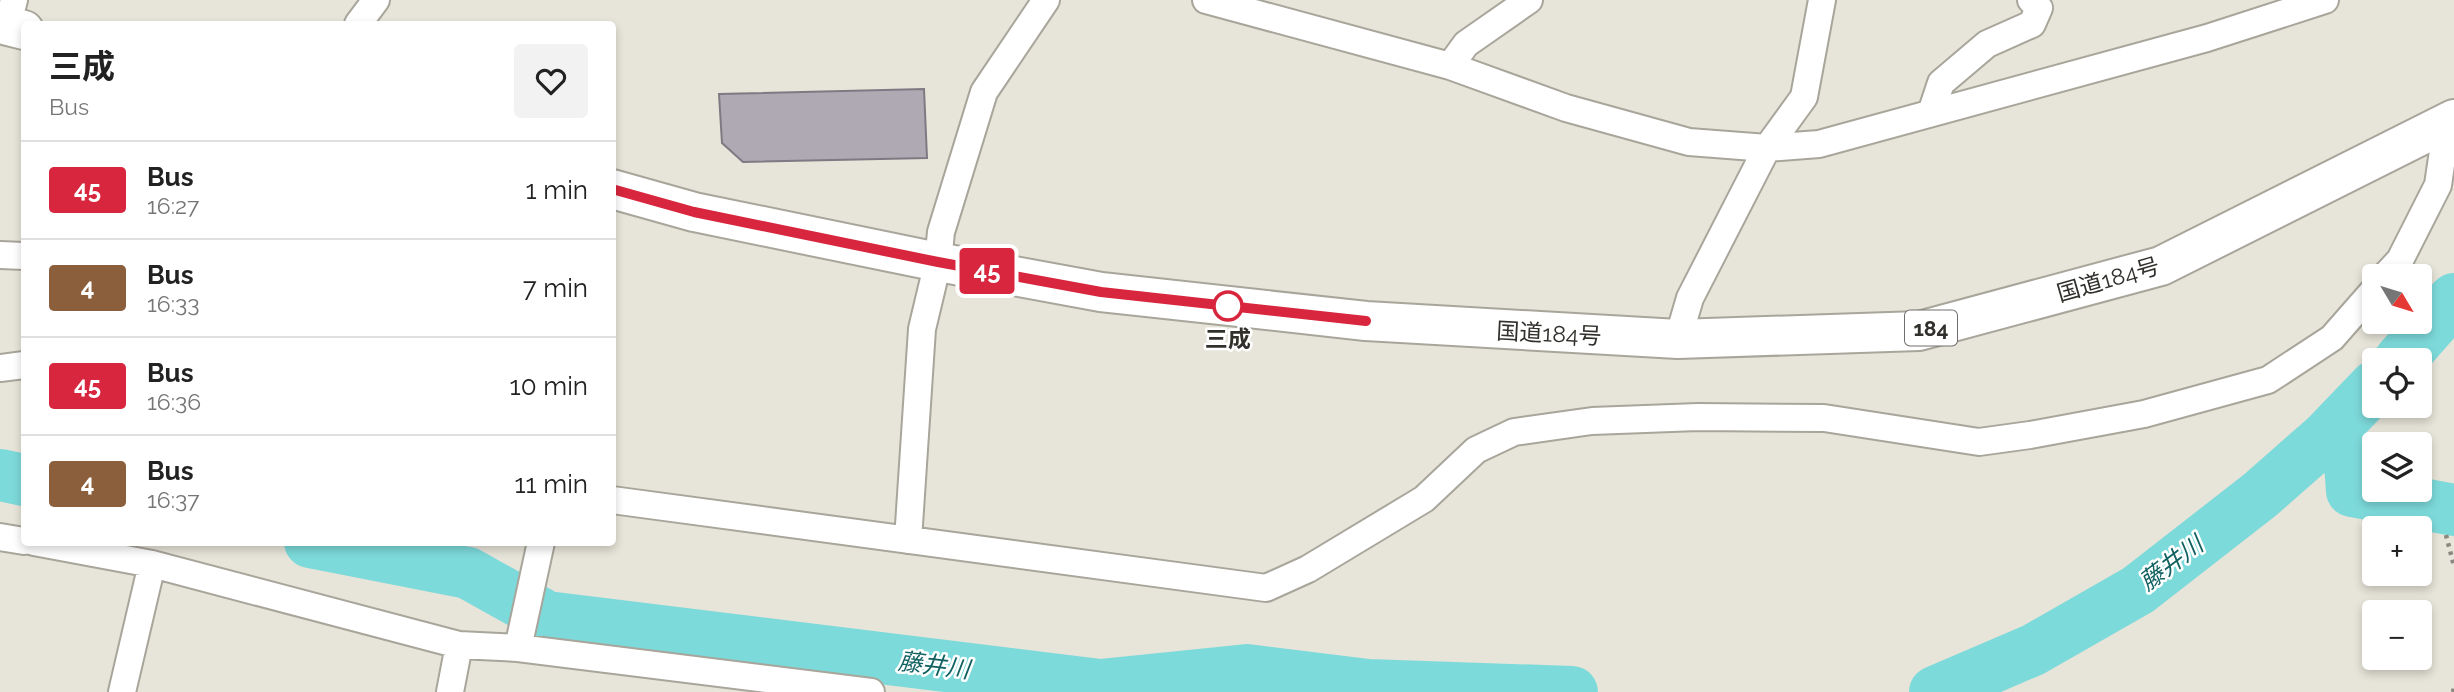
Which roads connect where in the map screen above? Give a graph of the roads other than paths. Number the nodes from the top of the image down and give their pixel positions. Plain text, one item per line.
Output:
1 (376, 0) edge
2 (1046, 0) edge
3 (1206, 0) edge
4 (1528, 0) edge
5 (1821, 0) edge
6 (2031, 0) edge
7 (2325, 0) edge
8 (360, 21) edge
9 (1451, 66) junction
10 (1931, 113) junction
11 (2451, 121) edge
12 (1767, 148) junction
13 (616, 190) edge
14 (0, 255) edge
15 (21, 256) edge
16 (938, 262) junction
17 (2396, 264) edge
18 (2362, 304) edge
19 (1678, 339) junction
20 (21, 365) edge
21 (0, 368) edge
22 (616, 501) edge
23 (0, 537) edge
24 (21, 540) edge
25 (908, 540) junction
26 (55, 546) edge
27 (540, 546) edge
28 (152, 564) junction
29 (520, 641) junction
30 (459, 645) junction
31 (122, 692) edge
32 (450, 692) edge
33 (871, 692) edge

1 - 8 street
2 - 16 street
3 - 9 street
4 - 9 street
5 - 12 street
6 - 10 street
7 - 10 street
9 - 12 street
10 - 12 street
11 - 17 street
11 - 19 highway, 国道184号 / 184
12 - 19 street
13 - 16 highway, 国道184号 / 184
14 - 15 street
16 - 19 highway, 国道184号 / 184
16 - 25 street
18 - 25 street
20 - 21 street
22 - 25 street
23 - 24 street
26 - 28 street
27 - 29 street
28 - 30 street
28 - 31 street
29 - 30 street
29 - 33 street
30 - 32 street

